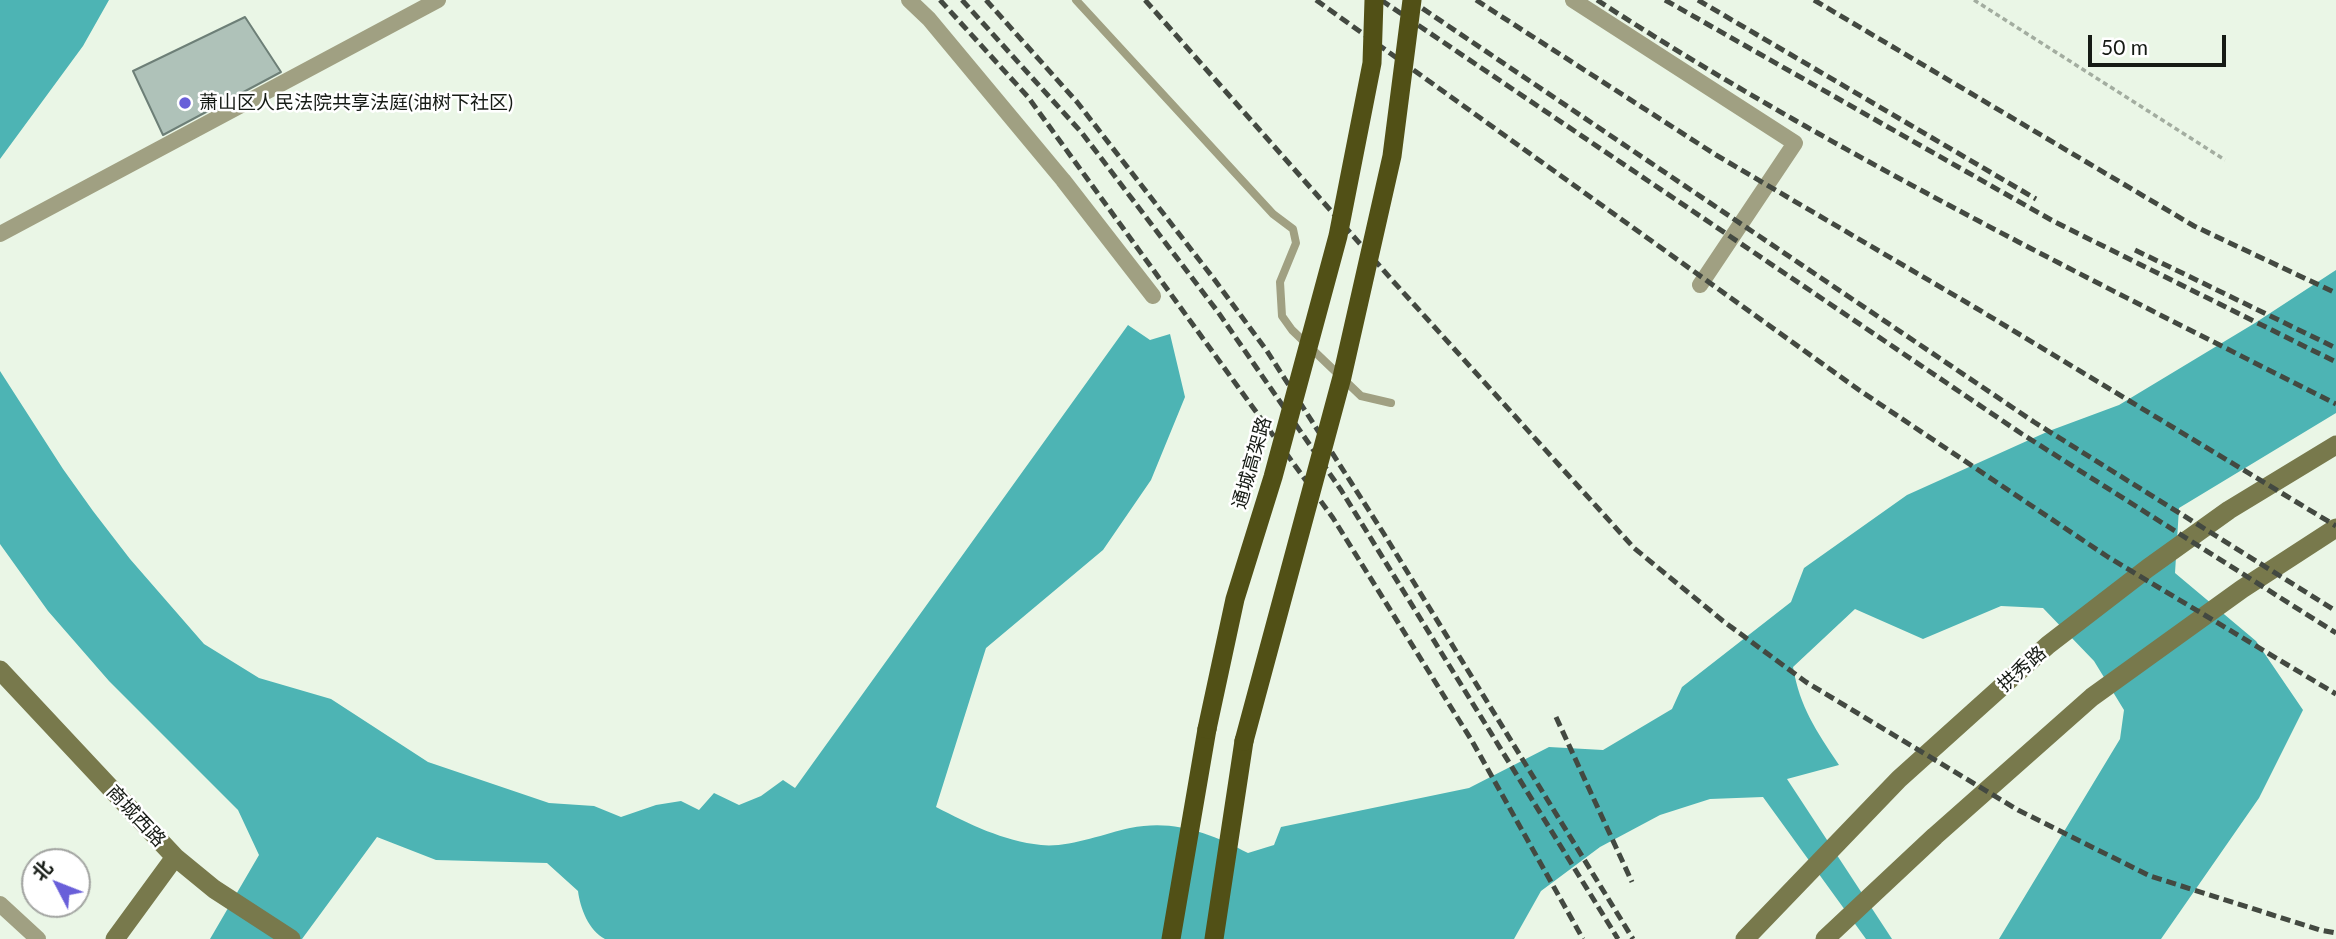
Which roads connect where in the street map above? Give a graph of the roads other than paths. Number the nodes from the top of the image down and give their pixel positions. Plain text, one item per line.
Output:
1 (438, 0) edge
2 (909, 0) edge
3 (1076, 0) edge
4 (1374, 0) edge
5 (1412, 0) edge
6 (1573, 0) edge
7 (0, 234) edge
8 (1700, 285) dead end
9 (1153, 296) dead end
10 (1391, 403) dead end
11 (2336, 445) edge
12 (2336, 528) edge
13 (0, 670) edge
14 (174, 857) junction
15 (0, 904) edge
16 (38, 939) edge
17 (115, 939) edge
18 (291, 939) edge
19 (1171, 939) edge
20 (1214, 939) edge
21 (1745, 939) edge
22 (1825, 939) edge

1 - 7 street
2 - 9 street
3 - 10 lane
4 - 19 highway, 通城高架路, bridge
5 - 20 highway, bridge
6 - 8 street
11 - 21 main road, 拱秀路
12 - 22 main road
13 - 14 main road, 商城西路
14 - 17 main road
14 - 18 main road, 商城西路
15 - 16 street

